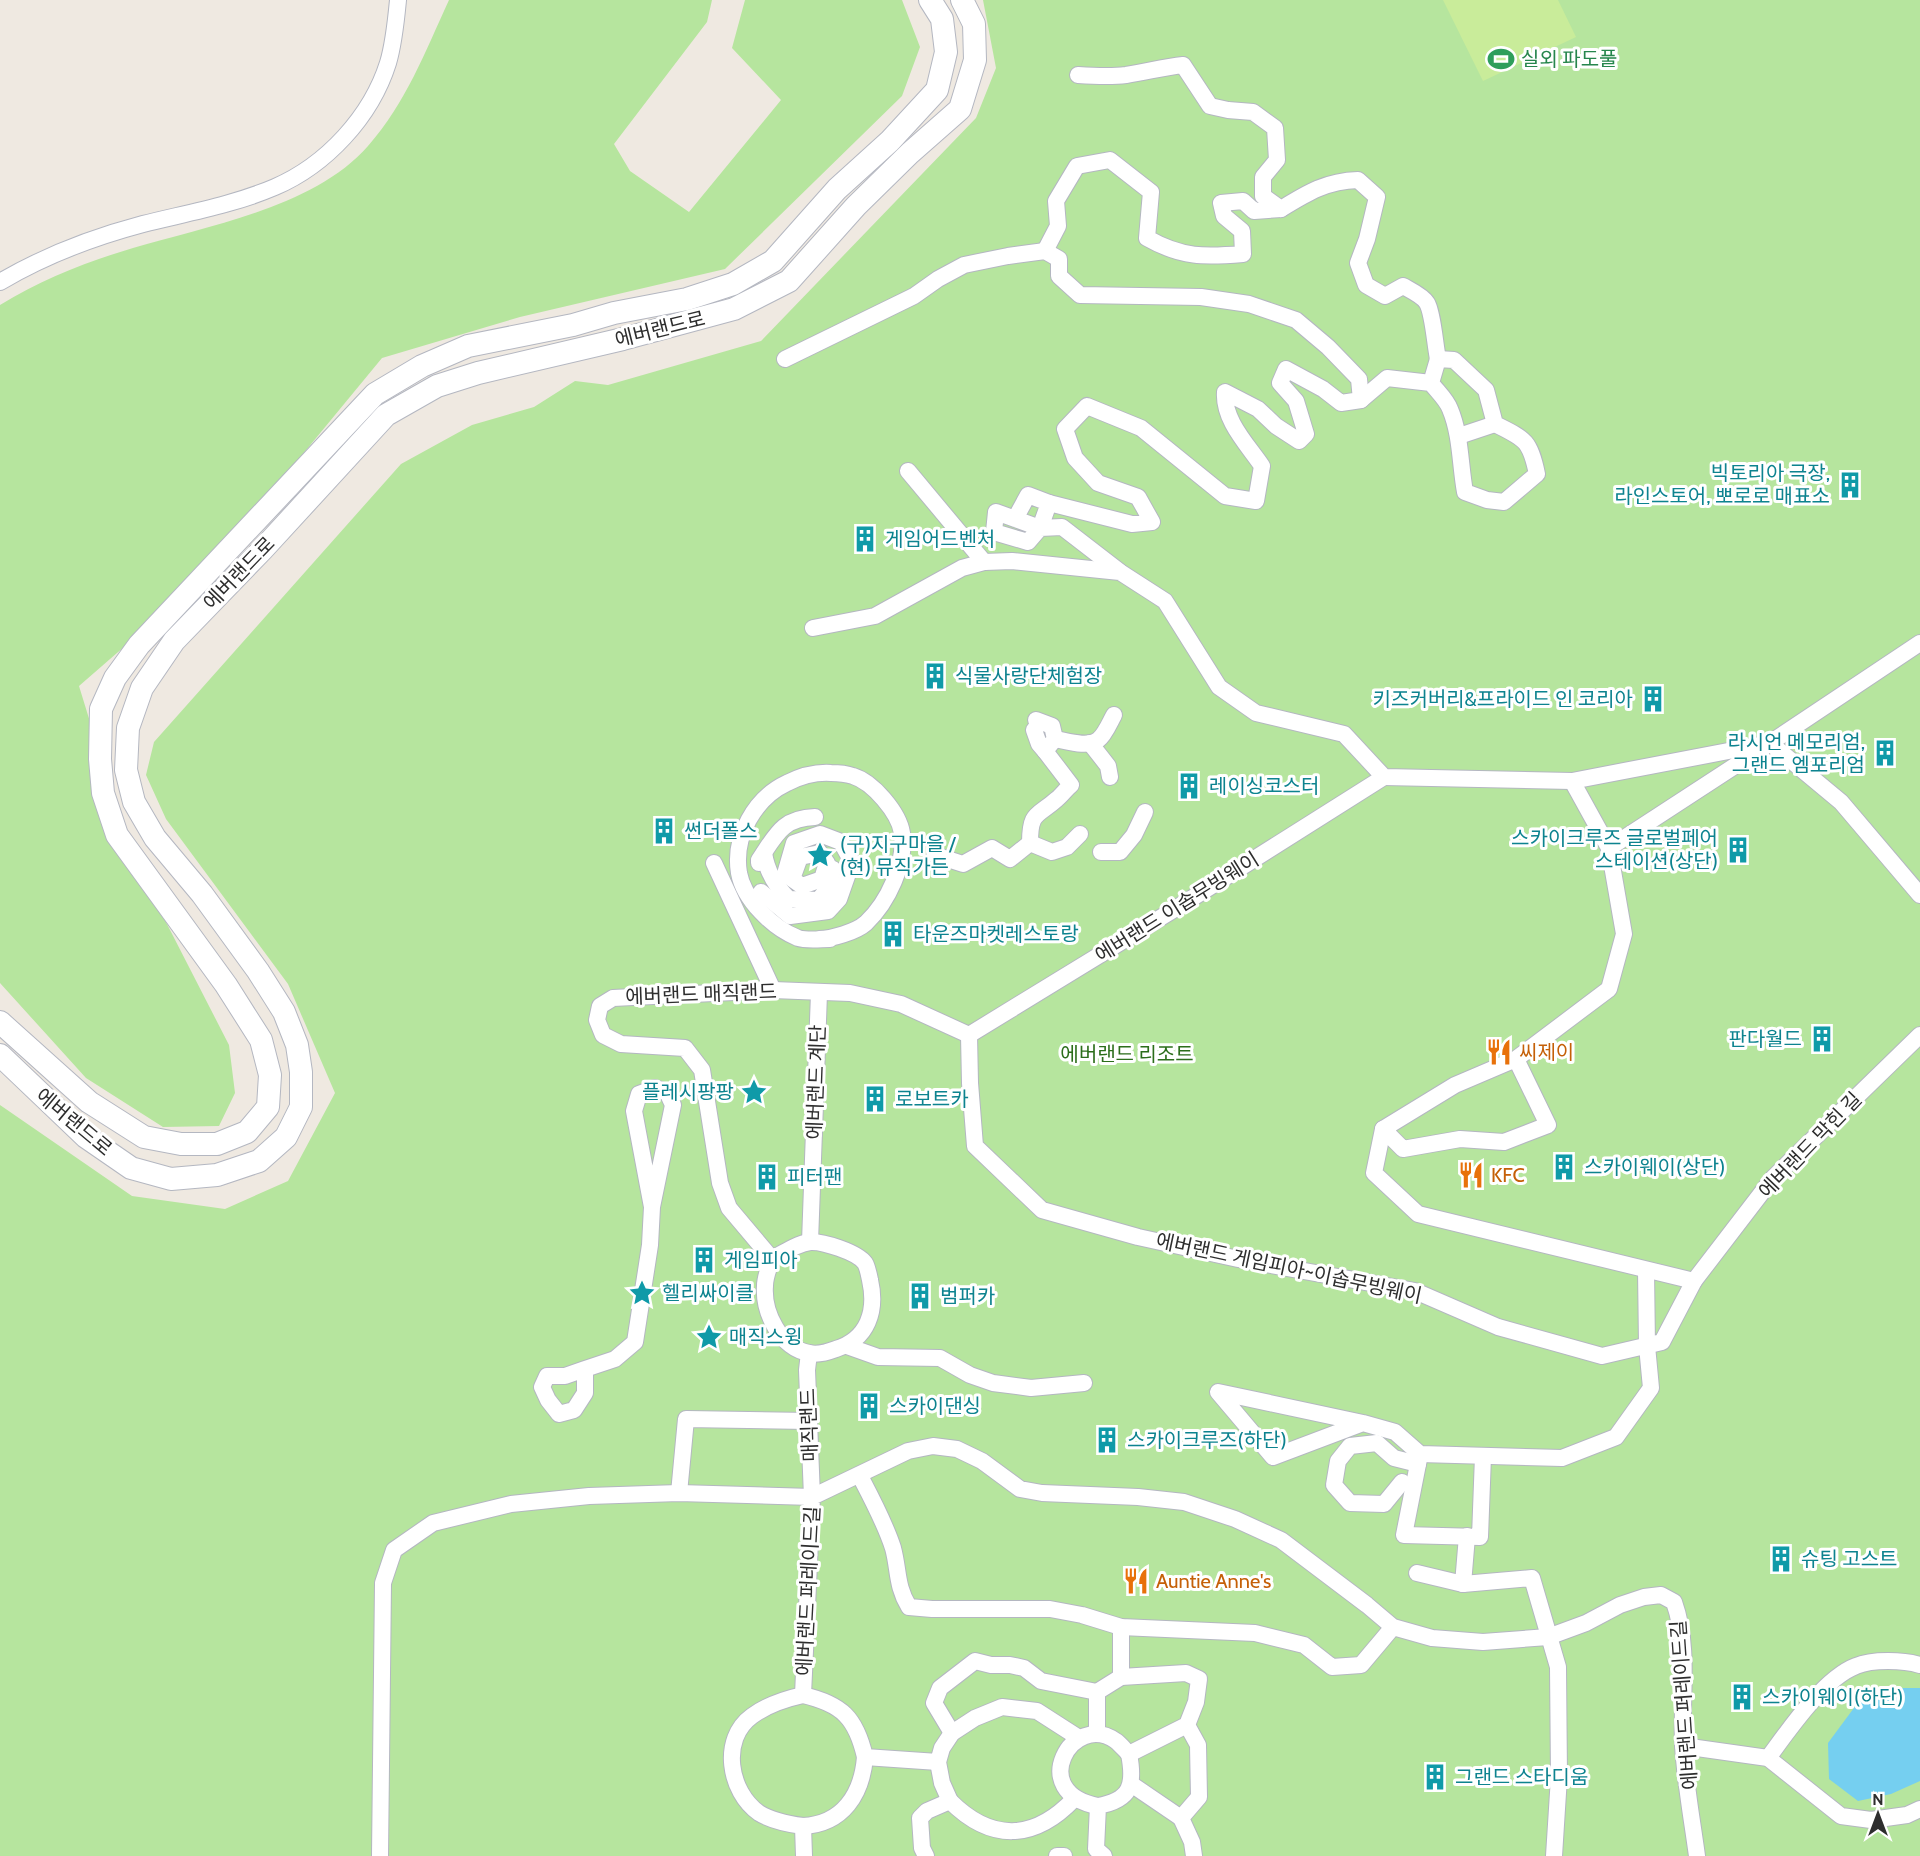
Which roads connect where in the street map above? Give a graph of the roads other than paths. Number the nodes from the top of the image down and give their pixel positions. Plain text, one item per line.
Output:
1 (398, 0) edge
2 (930, 0) edge
3 (962, 0) edge
4 (1078, 75) dead end
5 (1281, 209) junction
6 (1045, 251) junction
7 (0, 282) edge
8 (785, 359) dead end
9 (1438, 359) junction
10 (1431, 383) junction
11 (1360, 400) junction
12 (1495, 424) junction
13 (1459, 436) junction
14 (908, 471) dead end
15 (1049, 503) junction
16 (1015, 519) junction
17 (1040, 528) junction
18 (984, 562) junction
19 (1120, 572) junction
20 (813, 628) dead end
21 (1920, 643) edge
22 (1114, 715) dead end
23 (1035, 725) dead end
24 (1090, 743) junction
25 (1770, 743) junction
26 (1050, 745) junction
27 (1110, 777) dead end
28 (1384, 777) junction
29 (1572, 781) junction
30 (1145, 812) dead end
31 (815, 817) dead end
32 (1080, 834) dead end
33 (1030, 843) junction
34 (1609, 848) junction
35 (1101, 852) dead end
36 (764, 853) junction
37 (820, 853) junction
38 (935, 855) dead end
39 (714, 863) dead end
40 (792, 879) junction
41 (761, 892) junction
42 (1920, 894) edge
43 (769, 920) junction
44 (773, 990) junction
45 (819, 993) junction
46 (0, 1022) edge
47 (969, 1035) junction
48 (1920, 1035) edge
49 (0, 1055) edge
50 (1516, 1059) junction
51 (1383, 1129) junction
52 (652, 1207) junction
53 (810, 1242) junction
54 (772, 1259) junction
55 (1646, 1270) junction
56 (1694, 1281) junction
57 (847, 1346) junction
58 (1647, 1346) junction
59 (809, 1353) junction
60 (585, 1370) dead end
61 (1084, 1383) dead end
62 (809, 1421) junction
63 (1363, 1423) junction
64 (1483, 1456) junction
65 (1419, 1459) junction
66 (860, 1476) junction
67 (1402, 1482) dead end
68 (679, 1493) junction
69 (812, 1497) junction
70 (1467, 1536) junction
71 (1417, 1573) dead end
72 (1463, 1584) junction
73 (1121, 1627) junction
74 (1393, 1627) junction
75 (1548, 1637) junction
76 (1920, 1665) edge
77 (1121, 1677) junction
78 (1097, 1692) junction
79 (803, 1695) junction
80 (1187, 1725) junction
81 (952, 1732) junction
82 (1097, 1734) junction
83 (1078, 1738) junction
84 (1683, 1746) junction
85 (1129, 1754) junction
86 (865, 1757) junction
87 (1768, 1758) junction
88 (938, 1762) junction
89 (1131, 1784) junction
90 (1074, 1799) junction
91 (950, 1801) junction
92 (1098, 1806) junction
93 (1920, 1809) edge
94 (1180, 1818) junction
95 (803, 1826) junction
96 (1097, 1854) edge
97 (380, 1856) edge
98 (804, 1856) edge
99 (926, 1856) edge
100 (1057, 1856) edge
101 (1064, 1856) edge
102 (1194, 1856) edge
103 (1554, 1856) edge
104 (1697, 1856) edge

1 - 7 street
2 - 46 street, 에버랜드로
3 - 49 street, 에버랜드로
4 - 5 street
5 - 6 street
5 - 9 street
6 - 8 street
6 - 11 street
9 - 10 street
9 - 12 street
10 - 11 street
10 - 13 street
11 - 15 street
12 - 13 street
12 - 13 street
14 - 18 street
15 - 16 street
15 - 17 street
16 - 17 street
16 - 17 street
17 - 19 street
18 - 19 street
18 - 20 street
19 - 28 street
21 - 25 street
22 - 24 street
23 - 26 street
24 - 26 street
24 - 27 street
25 - 29 street
25 - 34 street
25 - 42 street
26 - 33 street
28 - 29 street
28 - 47 street, 에버랜드 이솝무빙웨이
29 - 34 street
30 - 35 street
31 - 36 street
32 - 33 street
33 - 38 street
34 - 50 street
36 - 37 street
36 - 41 street
37 - 40 street
37 - 40 street
39 - 44 street
40 - 41 street
41 - 43 street
43 - 43 street
44 - 45 street, 에버랜드 매직랜드
44 - 54 street, 에버랜드 매직랜드
45 - 47 street, 에버랜드 매직랜드
45 - 53 street, 에버랜드 계단
47 - 58 street, 에버랜드 게임피아~이솝무빙웨이
48 - 56 street, 에버랜드 막힌 길
50 - 51 street
50 - 51 street
51 - 55 street
52 - 52 street
52 - 60 street
53 - 54 street
53 - 57 street
54 - 59 street
55 - 56 street
55 - 58 street
56 - 58 street, 에버랜드 게임피아~이솝무빙웨이
57 - 59 street
57 - 61 street
58 - 64 street
59 - 62 street, 매직랜드
62 - 68 street
62 - 69 street, 매직랜드
63 - 63 street
63 - 65 street
64 - 65 street
64 - 70 street
65 - 67 street
65 - 70 street
66 - 69 street, 에버랜드 퍼레이드길
66 - 73 street
66 - 74 street, 에버랜드 퍼레이드길
68 - 69 street
68 - 97 street
69 - 79 street, 에버랜드 퍼레이드길
70 - 72 street
71 - 72 street
72 - 75 street
73 - 74 street
73 - 77 street
74 - 75 street, 에버랜드 퍼레이드길
75 - 84 street, 에버랜드 퍼레이드길
75 - 103 street
76 - 87 street
77 - 78 street
77 - 80 street
78 - 81 street
78 - 82 street
79 - 86 street
79 - 95 street, 에버랜드 퍼레이드길
80 - 85 street
80 - 94 street
81 - 83 street
81 - 88 street
82 - 83 street
82 - 85 street
83 - 90 street
84 - 87 street
84 - 104 street, 에버랜드 퍼레이드길
85 - 89 street
86 - 88 street
86 - 95 street
87 - 93 street
88 - 91 street
89 - 92 street
89 - 94 street
90 - 91 street
90 - 92 street
91 - 99 street
92 - 96 street
94 - 102 street
95 - 98 street
100 - 101 street

